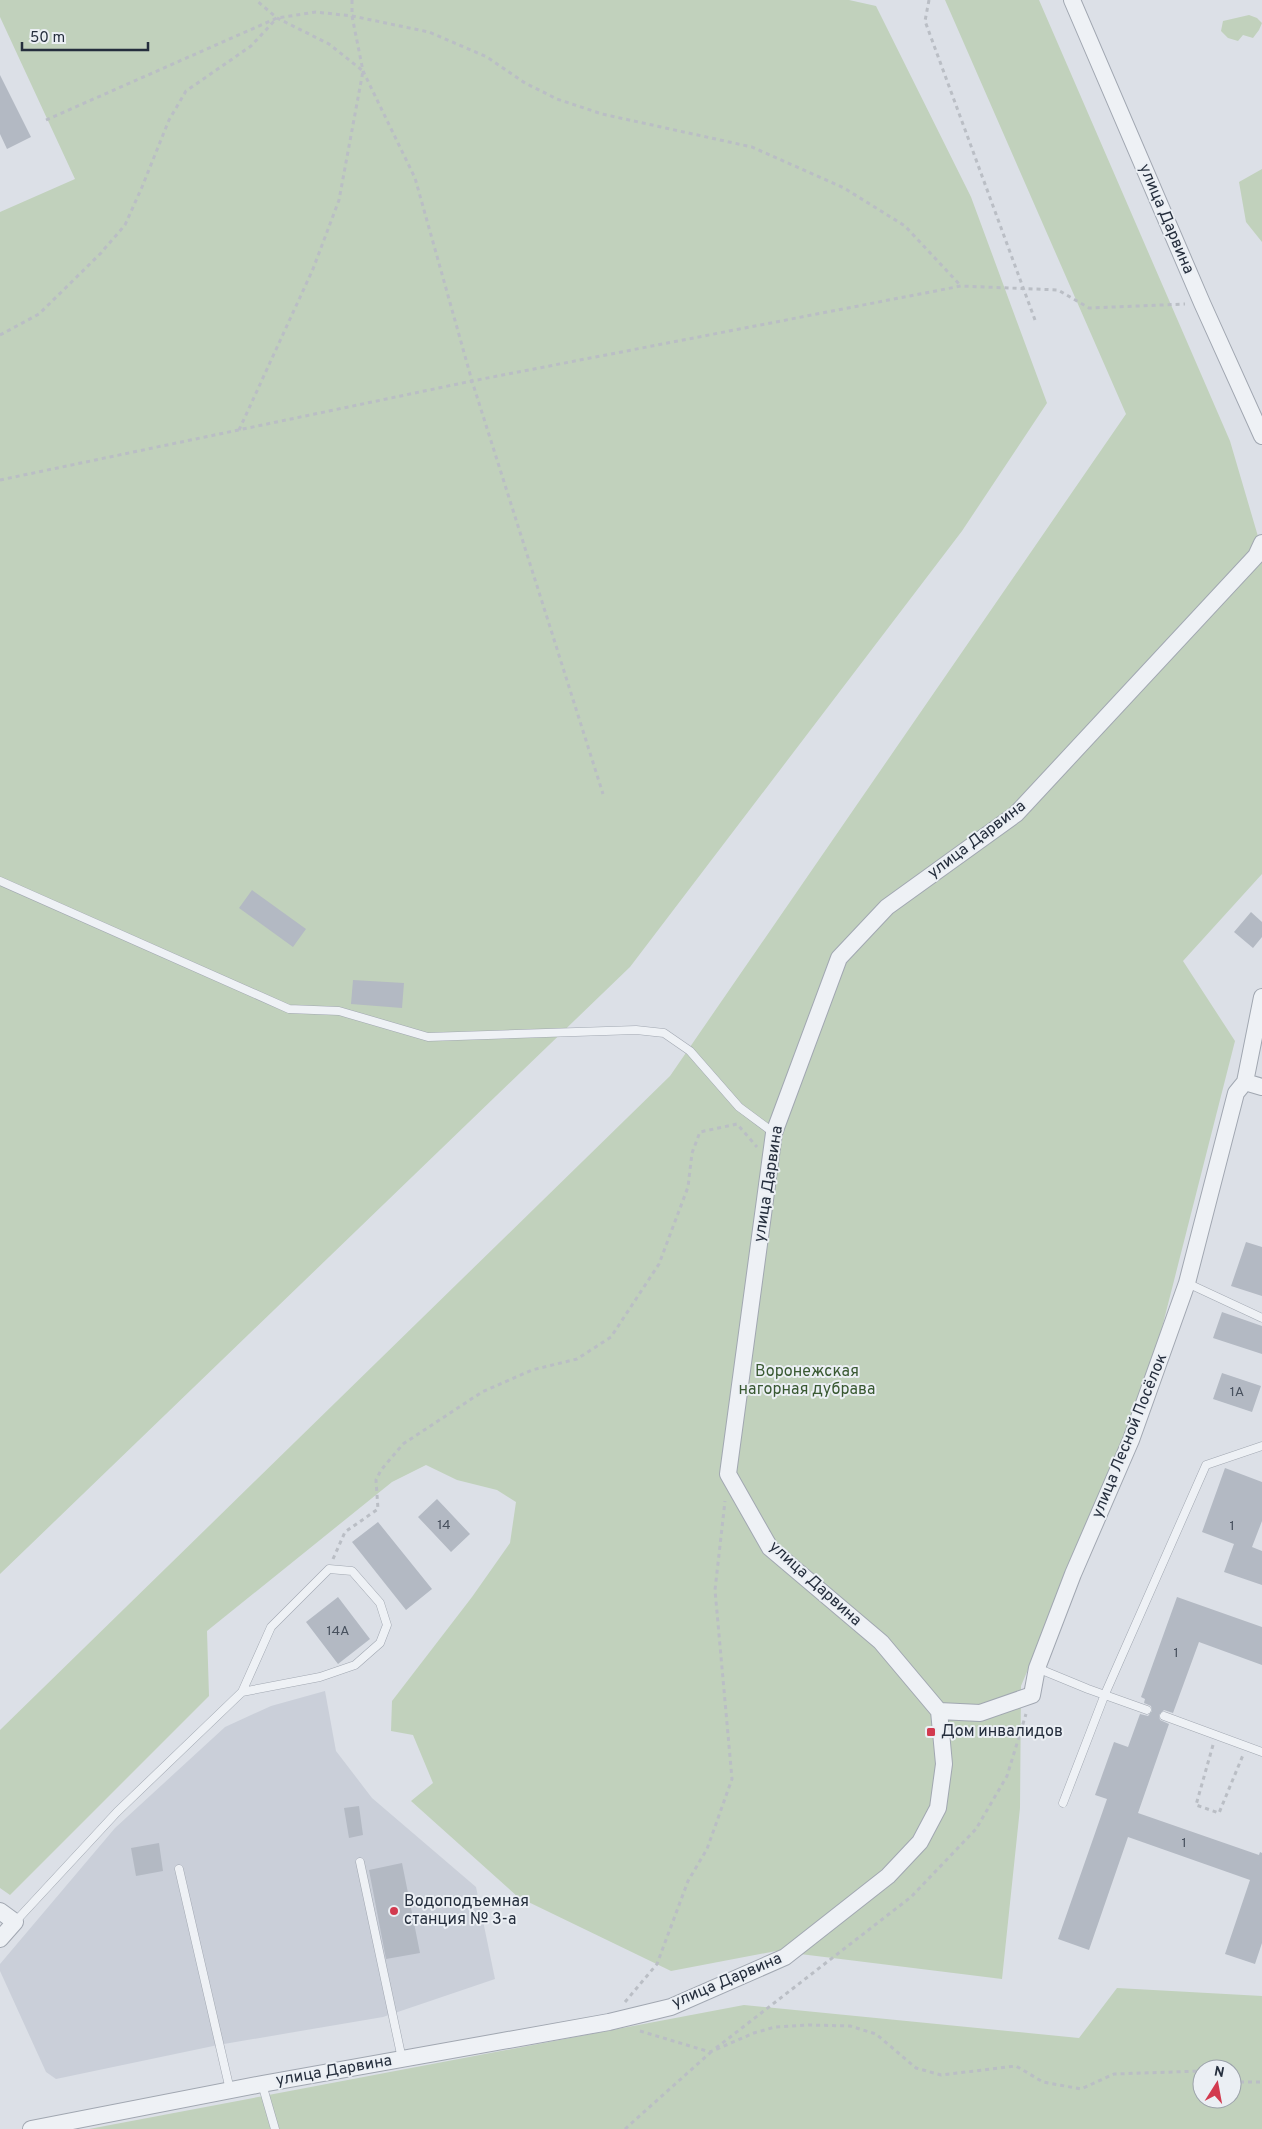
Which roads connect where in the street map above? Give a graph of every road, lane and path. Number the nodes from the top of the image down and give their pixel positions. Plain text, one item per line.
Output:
1 (256, 0) edge
2 (352, 0) edge
3 (929, 0) edge
4 (1072, 0) edge
5 (352, 16) junction
6 (277, 18) junction
7 (363, 71) junction
8 (46, 120) dead end
9 (961, 286) junction
10 (1023, 288) junction
11 (1202, 303) junction
12 (1035, 320) dead end
13 (0, 336) edge
14 (472, 381) junction
15 (239, 431) junction
16 (1262, 436) edge
17 (0, 480) edge
18 (1262, 543) edge
19 (603, 794) dead end
20 (0, 881) edge
21 (1262, 997) edge
22 (1245, 1082) junction
23 (1262, 1087) edge
24 (774, 1133) junction
25 (770, 1162) junction
26 (1187, 1283) junction
27 (1262, 1318) edge
28 (1262, 1446) edge
29 (728, 1474) junction
30 (329, 1569) junction
31 (1037, 1668) junction
32 (242, 1692) junction
33 (1032, 1694) junction
34 (1105, 1694) junction
35 (1147, 1710) dead end
36 (939, 1711) junction
37 (1164, 1716) dead end
38 (1216, 1735) junction
39 (1247, 1746) junction
40 (1262, 1752) edge
41 (1063, 1803) dead end
42 (360, 1862) dead end
43 (179, 1869) dead end
44 (0, 1911) edge
45 (15, 1922) junction
46 (0, 1939) edge
47 (609, 2022) junction
48 (636, 2030) dead end
49 (710, 2052) junction
50 (402, 2059) junction
51 (1192, 2071) edge
52 (1242, 2082) edge
53 (1262, 2082) edge
54 (262, 2084) junction
55 (230, 2090) junction
56 (31, 2129) edge
57 (275, 2129) edge
58 (625, 2129) edge

1 - 6 path
2 - 5 path
3 - 10 path
4 - 11 street, улица Дарвина
5 - 6 path
5 - 7 path
5 - 9 path
6 - 7 path
6 - 8 path
6 - 13 path
7 - 14 path
7 - 15 path
9 - 10 path
9 - 14 path
10 - 11 path
10 - 12 path
11 - 16 street, улица Дарвина
14 - 15 path
14 - 19 path
15 - 17 path
18 - 24 street, улица Дарвина
20 - 24 lane
21 - 22 street, улица Лесной Посёлок
22 - 23 street
22 - 26 street, улица Лесной Посёлок
24 - 25 street, улица Дарвина
25 - 29 street, улица Дарвина
25 - 30 path
26 - 27 lane
26 - 31 street, улица Лесной Посёлок
28 - 34 lane
29 - 36 street, улица Дарвина
29 - 47 path
30 - 32 lane
30 - 32 lane
31 - 33 street, улица Лесной Посёлок
31 - 34 lane
32 - 45 lane
33 - 36 street
33 - 49 path
34 - 35 lane
34 - 41 lane
36 - 47 street, улица Дарвина
37 - 38 lane
38 - 39 lane
38 - 39 path
39 - 40 lane
42 - 50 lane
43 - 55 lane
44 - 45 street
45 - 46 street
47 - 50 street, улица Дарвина
48 - 49 path
49 - 51 path
49 - 58 path
50 - 54 street, улица Дарвина
52 - 53 path
54 - 55 street, улица Дарвина
54 - 57 lane
55 - 56 street, улица Дарвина

